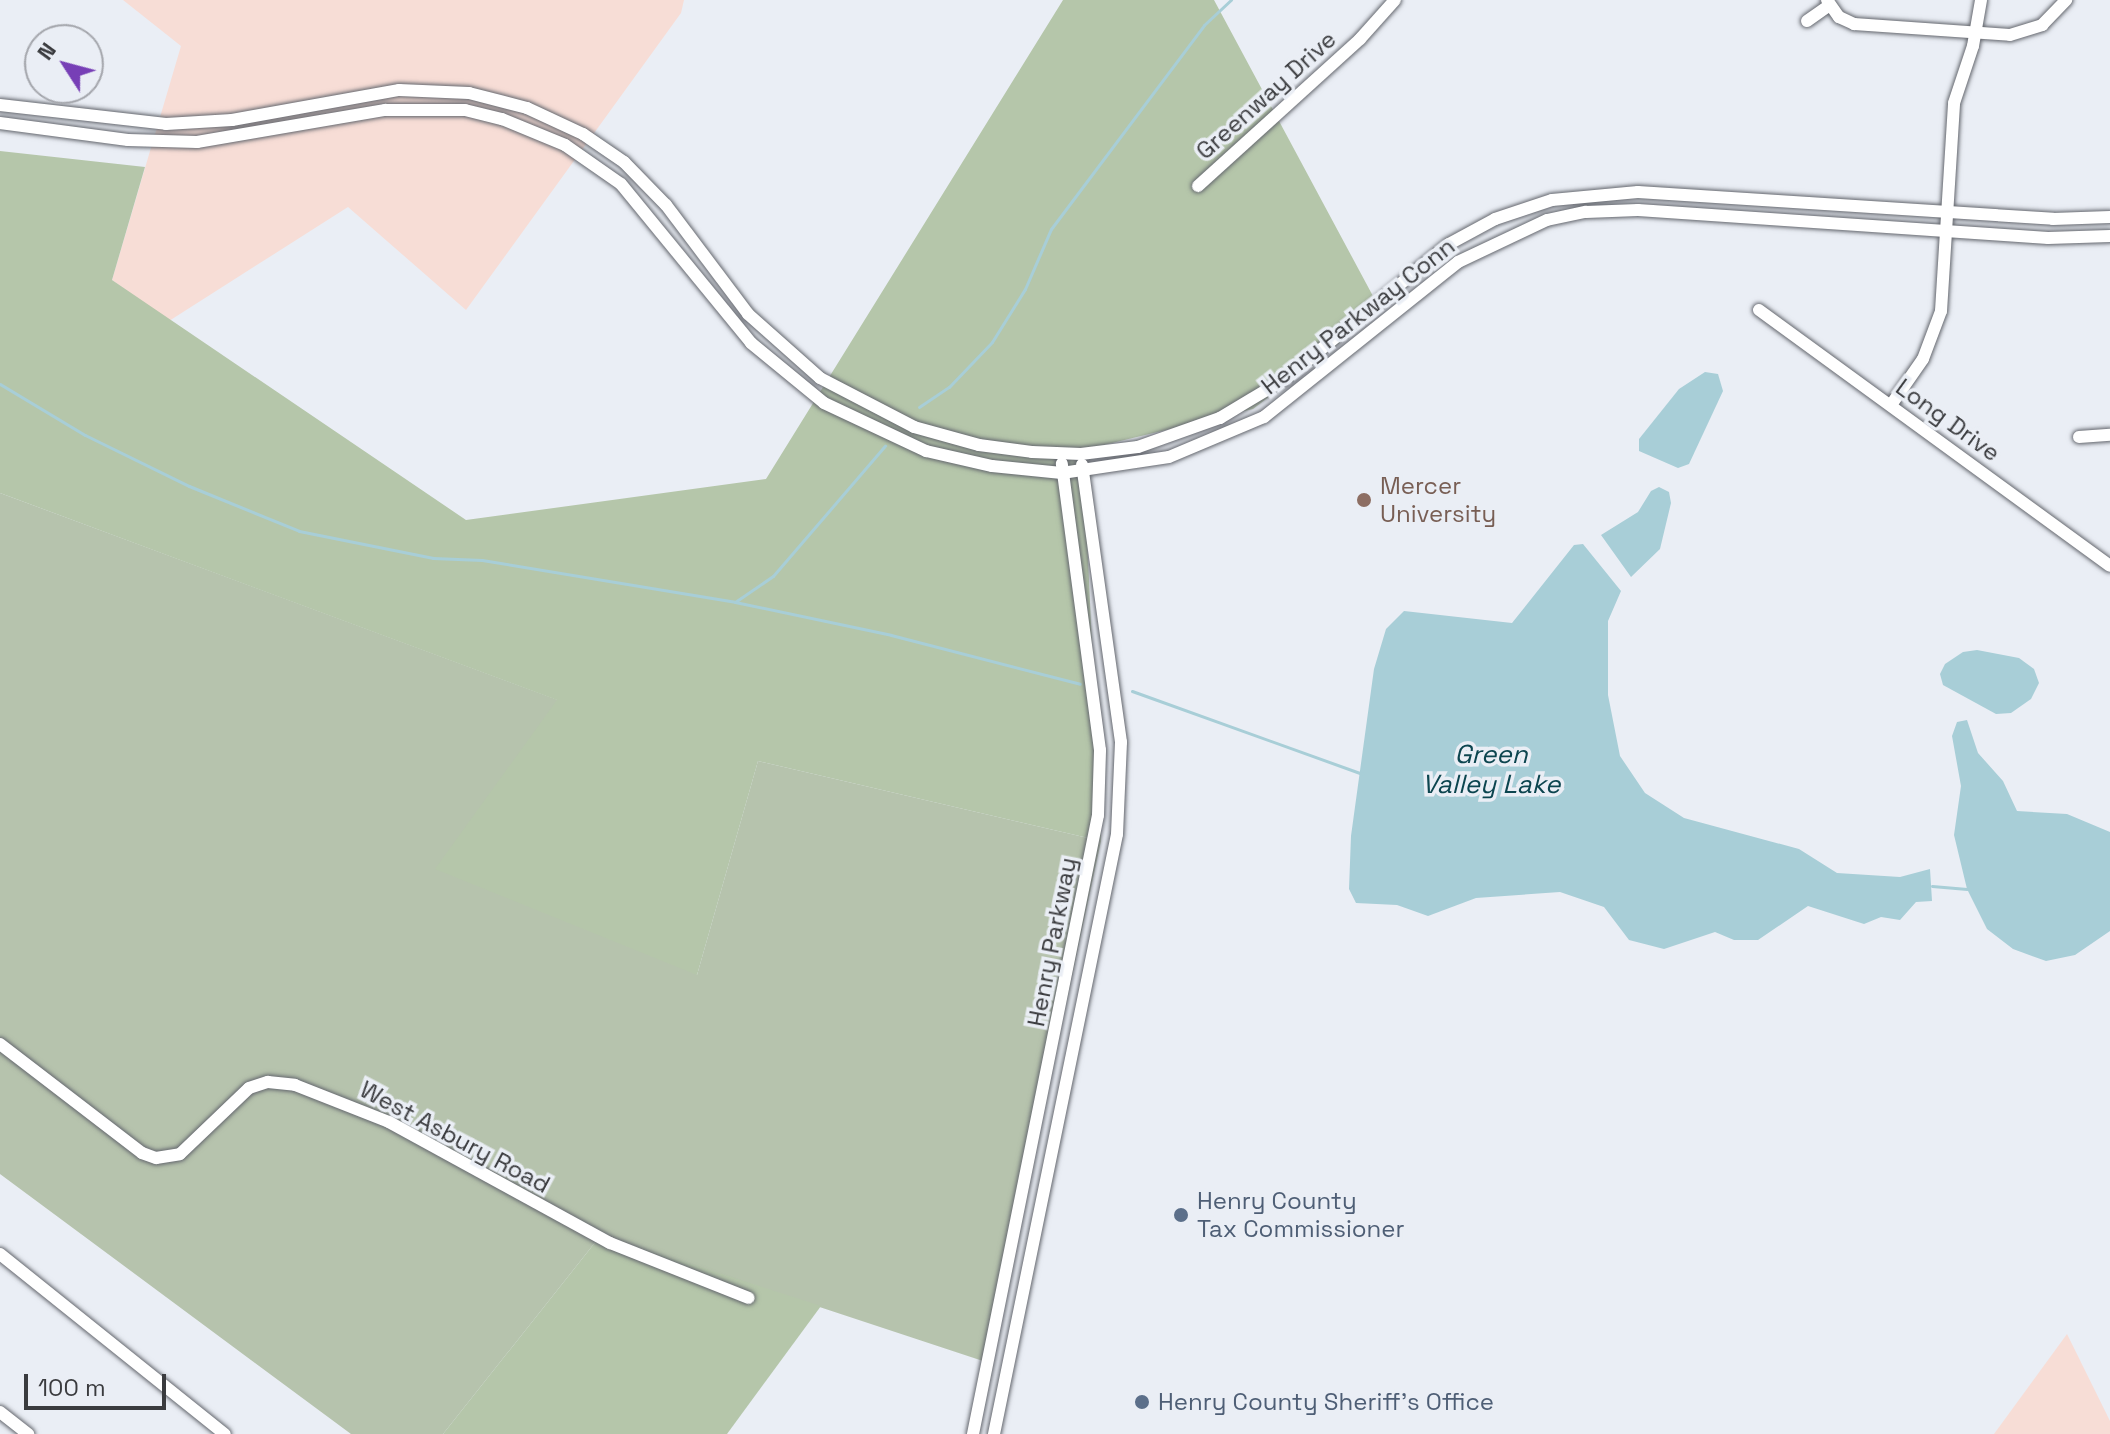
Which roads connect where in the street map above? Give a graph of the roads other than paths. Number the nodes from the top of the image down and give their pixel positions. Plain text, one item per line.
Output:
1 (1395, 0) edge
2 (1981, 0) edge
3 (2066, 0) edge
4 (1829, 3) edge
5 (1807, 21) dead end
6 (1976, 32) junction
7 (0, 105) edge
8 (0, 123) edge
9 (1198, 186) dead end
10 (1949, 213) junction
11 (2110, 217) edge
12 (1948, 231) junction
13 (2110, 236) edge
14 (1759, 310) dead end
15 (1891, 405) junction
16 (2110, 435) edge
17 (2079, 437) dead end
18 (1062, 453) junction
19 (1081, 454) junction
20 (1082, 471) junction
21 (1062, 473) junction
22 (2110, 566) edge
23 (0, 1044) edge
24 (0, 1254) edge
25 (749, 1298) dead end
26 (0, 1412) edge
27 (28, 1434) edge
28 (225, 1434) edge
29 (973, 1434) edge
30 (994, 1434) edge

1 - 9 street, Greenway Drive
2 - 6 street
3 - 6 street
4 - 5 street
4 - 6 street
6 - 10 street
7 - 18 street, Henry Parkway Conn
8 - 21 street, Henry Parkway Conn
10 - 11 street, Henry Parkway Conn
10 - 12 street
10 - 19 street, Henry Parkway Conn
12 - 13 street, Henry Parkway Conn
12 - 15 street
12 - 20 street, Henry Parkway Conn
14 - 15 street, Long Drive
15 - 22 street, Long Drive
16 - 17 street
18 - 19 street, Henry Parkway Conn
18 - 21 street, Henry Parkway
19 - 20 street, Henry Parkway
20 - 21 street, Henry Parkway Conn
20 - 30 street, Henry Parkway
21 - 29 street, Henry Parkway
23 - 25 street, West Asbury Road
24 - 28 street
26 - 27 street

